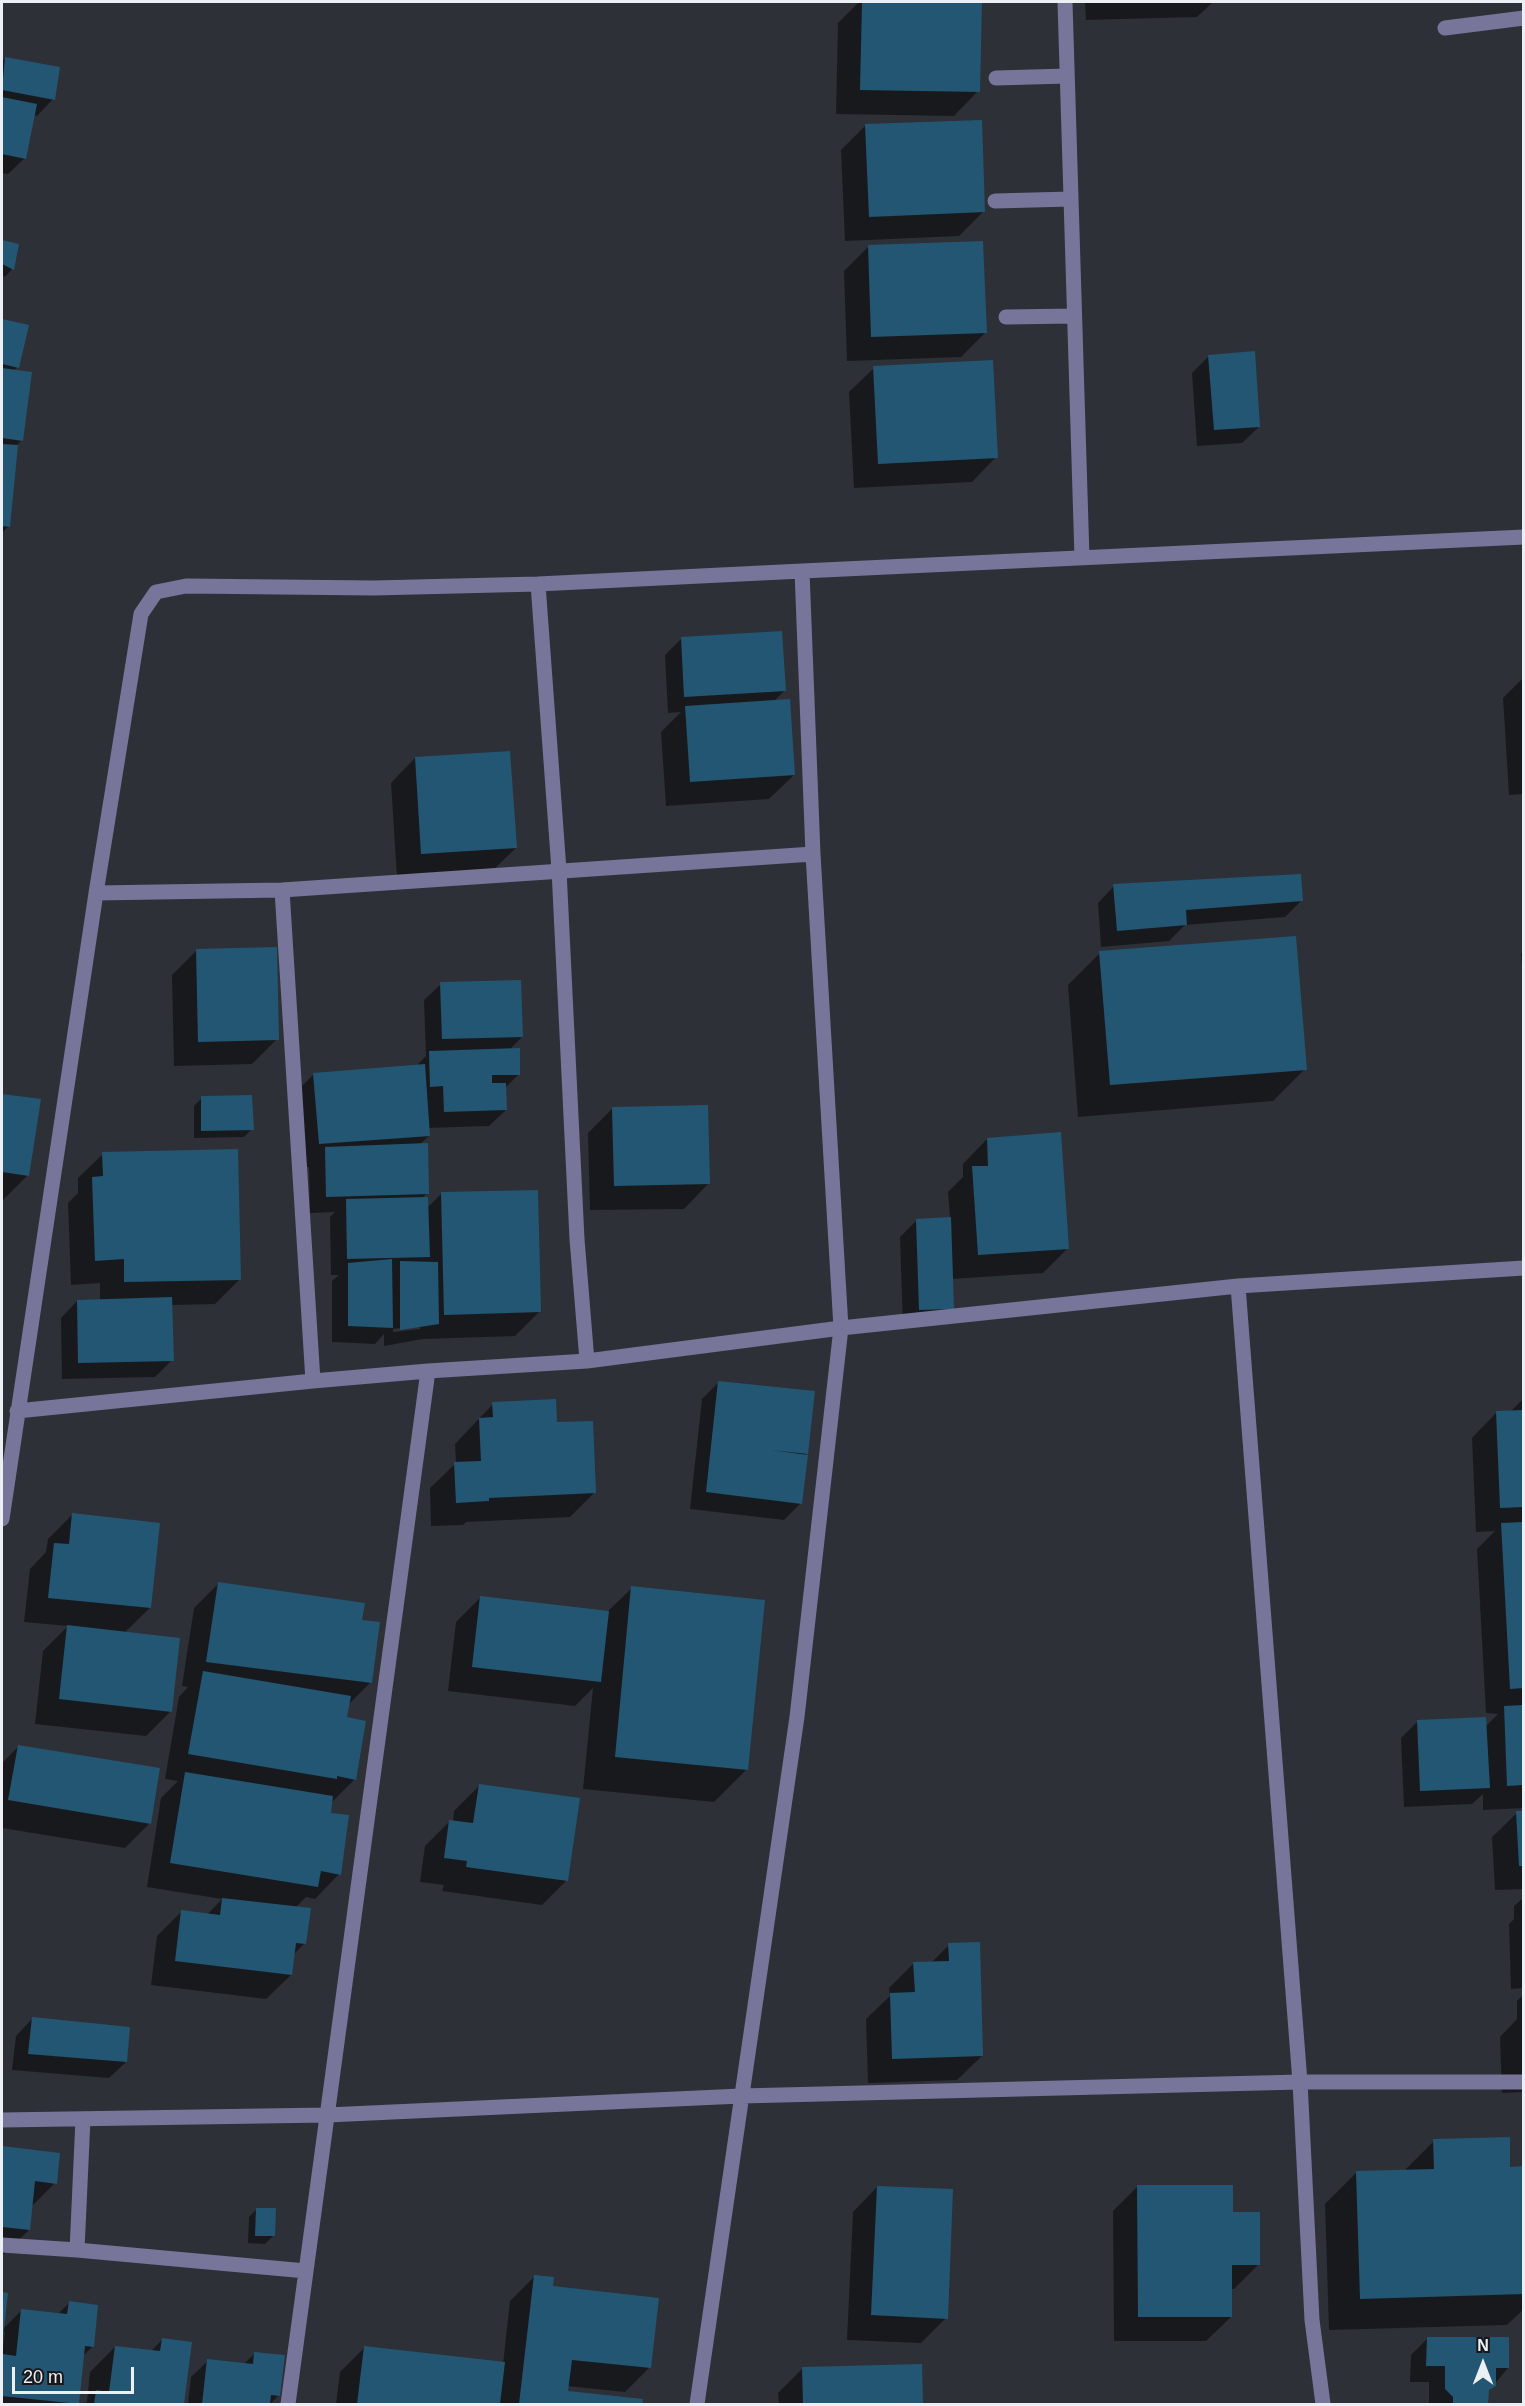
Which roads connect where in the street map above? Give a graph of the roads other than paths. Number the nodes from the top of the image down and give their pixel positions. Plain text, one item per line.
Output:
1 (1065, 2) edge
2 (1524, 18) edge
3 (1445, 28) dead end
4 (1067, 76) junction
5 (996, 78) dead end
6 (1071, 199) junction
7 (995, 201) dead end
8 (1074, 316) junction
9 (1006, 317) dead end
10 (1524, 537) edge
11 (1082, 558) junction
12 (802, 571) junction
13 (538, 584) junction
14 (813, 854) junction
15 (559, 870) junction
16 (282, 890) junction
17 (96, 892) junction
18 (1524, 1268) edge
19 (1238, 1286) junction
20 (841, 1328) junction
21 (587, 1361) junction
22 (428, 1371) junction
23 (313, 1381) junction
24 (17, 1412) junction
25 (2, 1519) edge
26 (1300, 2082) junction
27 (1524, 2082) edge
28 (741, 2096) junction
29 (327, 2115) junction
30 (83, 2119) junction
31 (2, 2120) edge
32 (2, 2245) edge
33 (77, 2250) junction
34 (306, 2271) junction
35 (288, 2404) edge
36 (697, 2404) edge
37 (1323, 2404) edge

1 - 4 street
2 - 3 street
4 - 5 street
4 - 6 street
6 - 7 street
6 - 8 street
8 - 9 street
8 - 11 street
10 - 11 street
11 - 12 street
12 - 13 street
12 - 14 street
13 - 15 street
13 - 17 street
14 - 15 street
14 - 20 street
15 - 16 street
15 - 21 street
16 - 17 street
16 - 23 street
17 - 24 street
18 - 19 street
19 - 20 street
19 - 26 street
20 - 21 street
20 - 28 street
21 - 22 street
22 - 23 street
22 - 29 street
23 - 24 street
24 - 25 street
26 - 27 street
26 - 28 street
26 - 37 street
28 - 29 street
28 - 36 street
29 - 30 street
29 - 34 street
30 - 31 street
30 - 33 street
32 - 33 street
33 - 34 street
34 - 35 street

